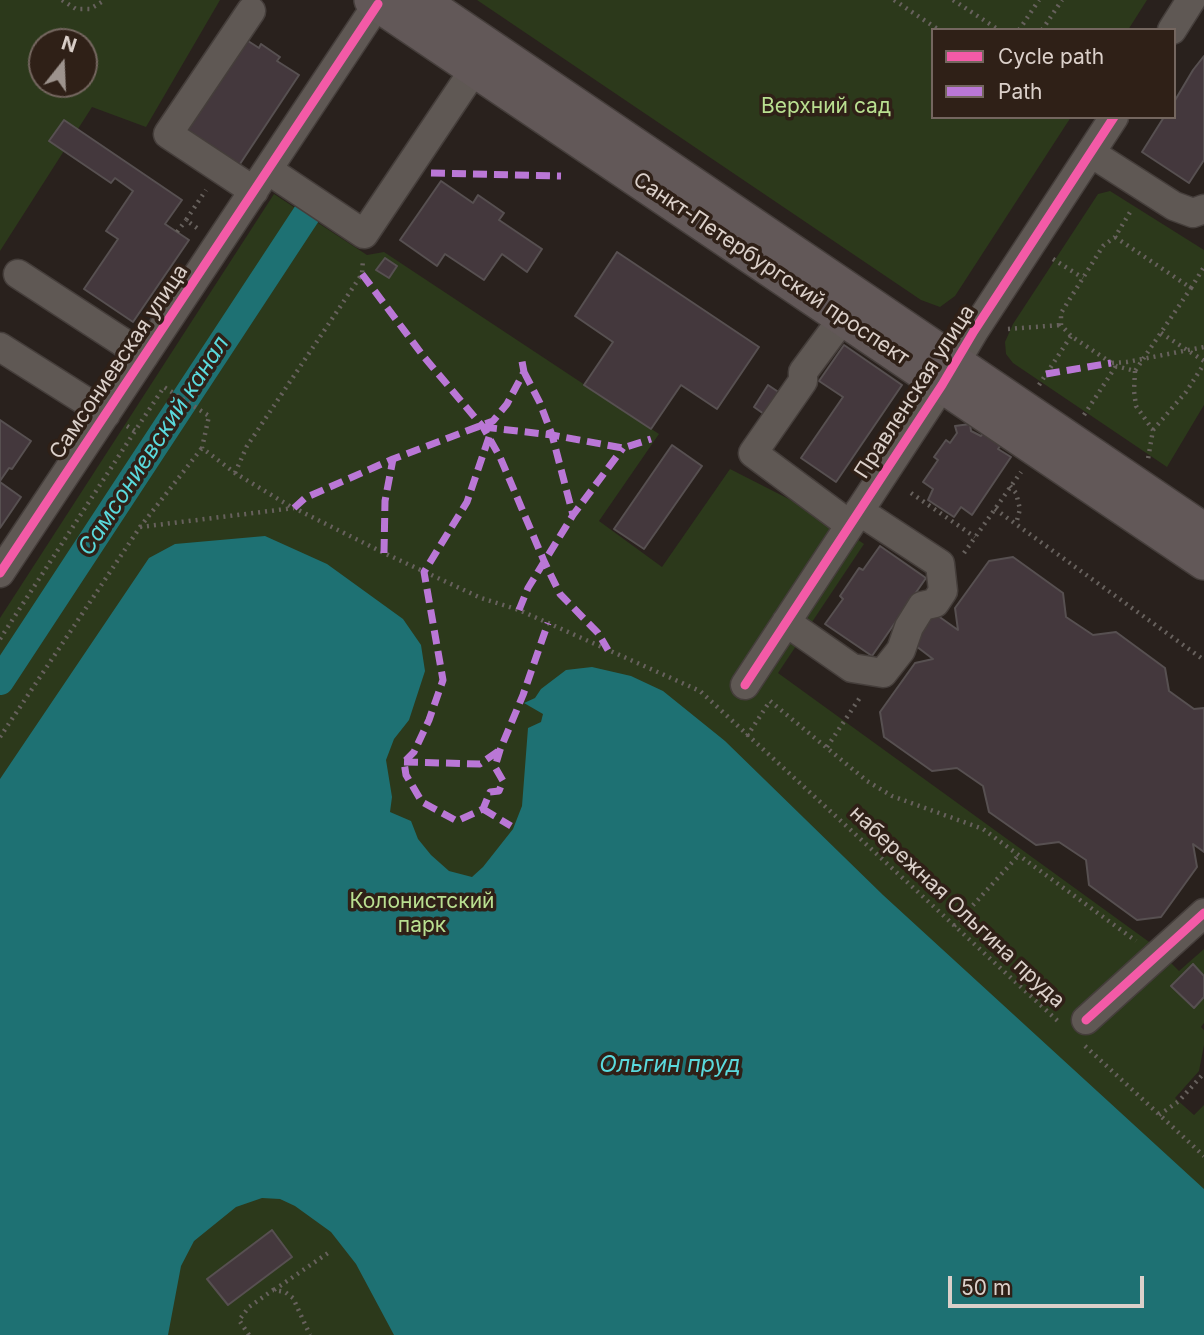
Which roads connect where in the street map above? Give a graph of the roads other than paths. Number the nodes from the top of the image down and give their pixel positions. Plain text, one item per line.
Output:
1 (420, 0) edge
2 (1191, 0) edge
3 (377, 1) edge
4 (251, 11) dead end
5 (1173, 28) edge
6 (482, 58) junction
7 (1113, 119) edge
8 (1091, 153) junction
9 (261, 181) junction
10 (1204, 209) edge
11 (18, 274) dead end
12 (843, 318) junction
13 (0, 347) edge
14 (144, 356) junction
15 (950, 374) junction
16 (115, 419) junction
17 (855, 518) junction
18 (1204, 531) edge
19 (1204, 562) edge
20 (0, 573) edge
21 (786, 622) junction
22 (745, 685) dead end
23 (1204, 914) edge
24 (1076, 1029) road end

1 - 6 main road, Санкт-Петербургский проспект
2 - 5 street
3 - 6 main road, Санкт-Петербургский проспект
3 - 9 street, Самсониевская улица
4 - 9 street
6 - 9 street
6 - 12 main road, Санкт-Петербургский проспект
6 - 15 main road, Санкт-Петербургский проспект
7 - 8 street, Правленская улица
8 - 10 street
8 - 15 street, Правленская улица
9 - 14 street, Самсониевская улица
11 - 14 street
12 - 15 main road, Санкт-Петербургский проспект
12 - 17 street
13 - 16 street
14 - 16 street, Самсониевская улица
15 - 17 street, Правленская улица
15 - 18 main road, Санкт-Петербургский проспект
15 - 19 main road, Санкт-Петербургский проспект
16 - 20 street, Самсониевская улица
17 - 21 street, Правленская улица
17 - 21 street
21 - 22 street, Правленская улица
23 - 24 street

